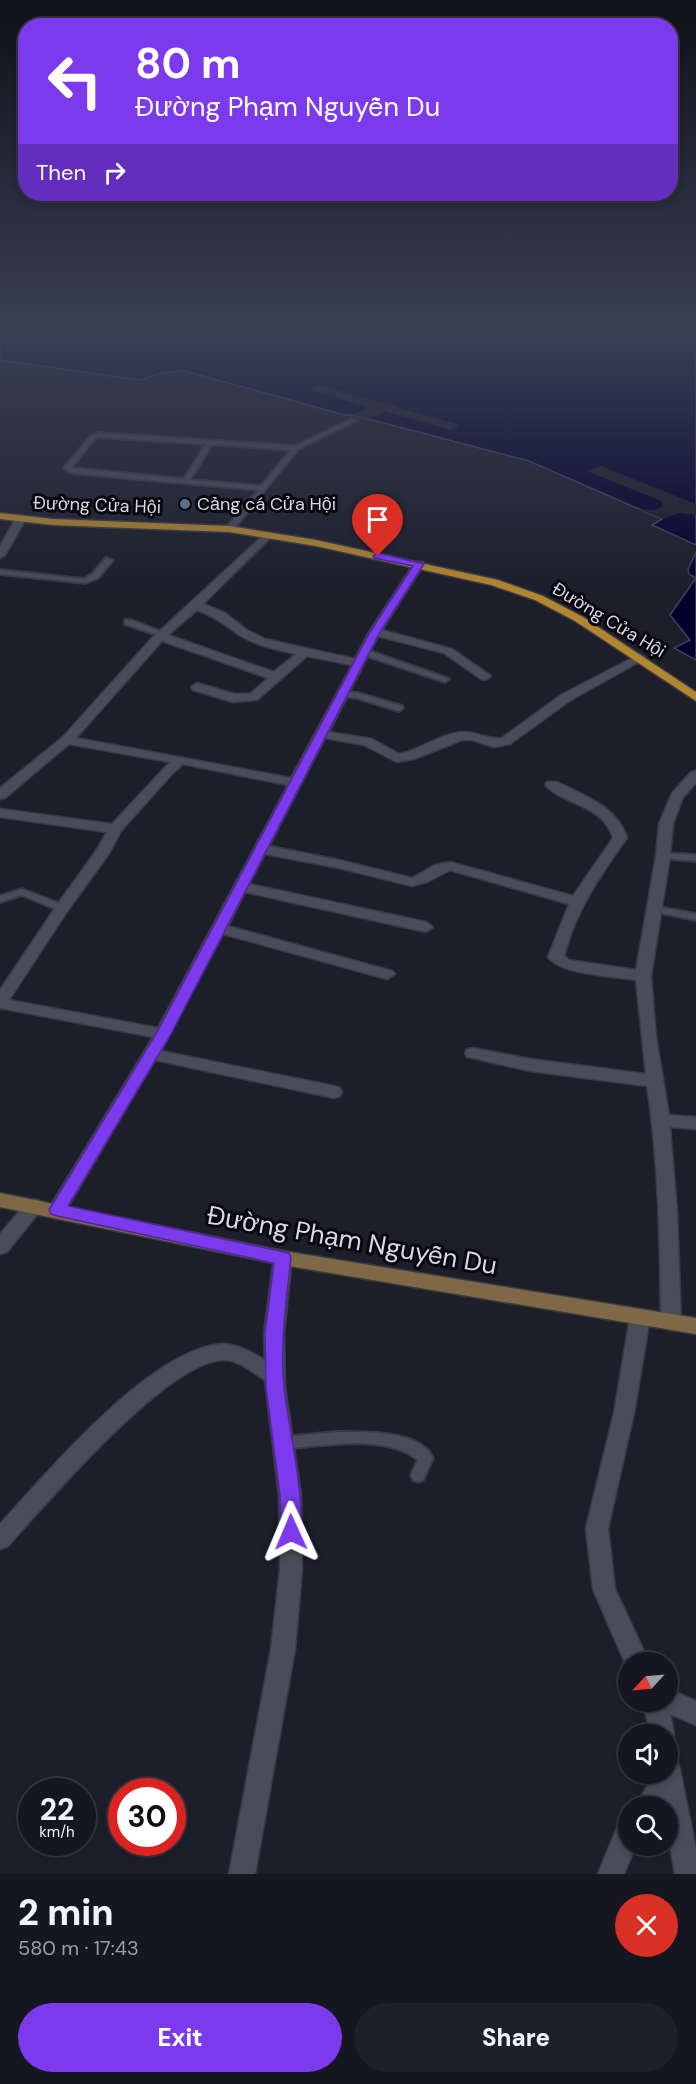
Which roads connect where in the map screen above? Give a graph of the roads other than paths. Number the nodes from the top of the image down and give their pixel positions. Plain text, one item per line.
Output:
1 (354, 420) dead end
2 (210, 443) junction
3 (296, 448) junction
4 (186, 481) junction
5 (263, 488) junction
6 (2, 517) edge
7 (20, 520) junction
8 (229, 529) junction
9 (267, 535) junction
10 (0, 555) edge
11 (109, 561) dead end
12 (419, 564) junction
13 (0, 572) edge
14 (196, 605) junction
15 (128, 622) dead end
16 (375, 632) junction
17 (162, 635) junction
18 (304, 653) junction
19 (362, 658) junction
20 (644, 661) junction
21 (485, 676) dead end
22 (276, 677) junction
23 (445, 680) dead end
24 (197, 687) dead end
25 (342, 694) junction
26 (696, 698) edge
27 (399, 708) dead end
28 (321, 734) junction
29 (67, 740) junction
30 (179, 761) junction
31 (696, 775) edge
32 (296, 783) junction
33 (552, 784) dead end
34 (0, 795) edge
35 (0, 813) edge
36 (115, 829) junction
37 (260, 849) junction
38 (663, 856) junction
39 (696, 858) edge
40 (241, 887) junction
41 (0, 899) edge
42 (578, 902) junction
43 (62, 908) junction
44 (654, 909) junction
45 (696, 917) edge
46 (426, 927) dead end
47 (219, 928) junction
48 (387, 974) dead end
49 (643, 976) junction
50 (0, 1002) edge
51 (163, 1034) junction
52 (473, 1053) dead end
53 (151, 1054) junction
54 (655, 1081) junction
55 (334, 1092) dead end
56 (661, 1120) junction
57 (696, 1123) edge
58 (0, 1200) edge
59 (34, 1206) junction
60 (57, 1210) junction
61 (0, 1248) edge
62 (283, 1258) junction
63 (640, 1317) junction
64 (671, 1322) junction
65 (696, 1326) edge
66 (275, 1376) junction
67 (282, 1443) junction
68 (418, 1475) dead end
69 (0, 1539) edge
70 (632, 1652) edge
71 (678, 1705) edge
72 (696, 1713) edge
73 (670, 1784) edge
74 (618, 1856) edge
75 (242, 1874) edge
76 (611, 1874) edge
77 (688, 1874) edge

1 - 3 lane
2 - 3 lane
2 - 4 lane
2 - 4 lane
3 - 5 lane
4 - 5 lane
5 - 8 lane
6 - 7 main road, Đường Cửa Hội
7 - 8 main road, Đường Cửa Hội
7 - 10 street
8 - 9 main road, Đường Cửa Hội
9 - 12 main road, Đường Cửa Hội
9 - 14 street
11 - 13 lane
12 - 16 street
12 - 20 main road, Đường Cửa Hội
14 - 17 street
14 - 18 street
15 - 17 lane
16 - 19 street
16 - 21 street
17 - 22 street
17 - 29 street
18 - 19 street
18 - 22 street
19 - 23 lane
19 - 25 street
20 - 26 main road, Đường Cửa Hội
20 - 28 street
22 - 24 street
25 - 27 lane
25 - 28 street
28 - 32 street
29 - 30 street
29 - 34 street
30 - 32 street
30 - 36 street
31 - 38 street
32 - 37 street
33 - 42 street
35 - 36 street
36 - 43 street
37 - 40 street
37 - 42 street
38 - 39 lane
38 - 44 street
40 - 46 street
40 - 47 street
41 - 43 lane
42 - 49 street
43 - 50 street
44 - 45 lane
44 - 49 street
47 - 48 street
47 - 51 street
49 - 54 street
50 - 51 street
51 - 53 street
52 - 54 street
53 - 55 street
53 - 60 street
54 - 56 street
56 - 57 street
56 - 64 street
58 - 59 main road, Đường Phạm Nguyễn Du
59 - 60 main road, Đường Phạm Nguyễn Du
59 - 61 street
60 - 62 main road, Đường Phạm Nguyễn Du
62 - 63 main road, Đường Phạm Nguyễn Du
62 - 66 street
63 - 64 main road, Đường Phạm Nguyễn Du
63 - 70 street
64 - 65 main road, Đường Phạm Nguyễn Du
66 - 67 street
66 - 69 street
67 - 68 lane
67 - 75 street
71 - 72 street
73 - 77 street
74 - 76 street

